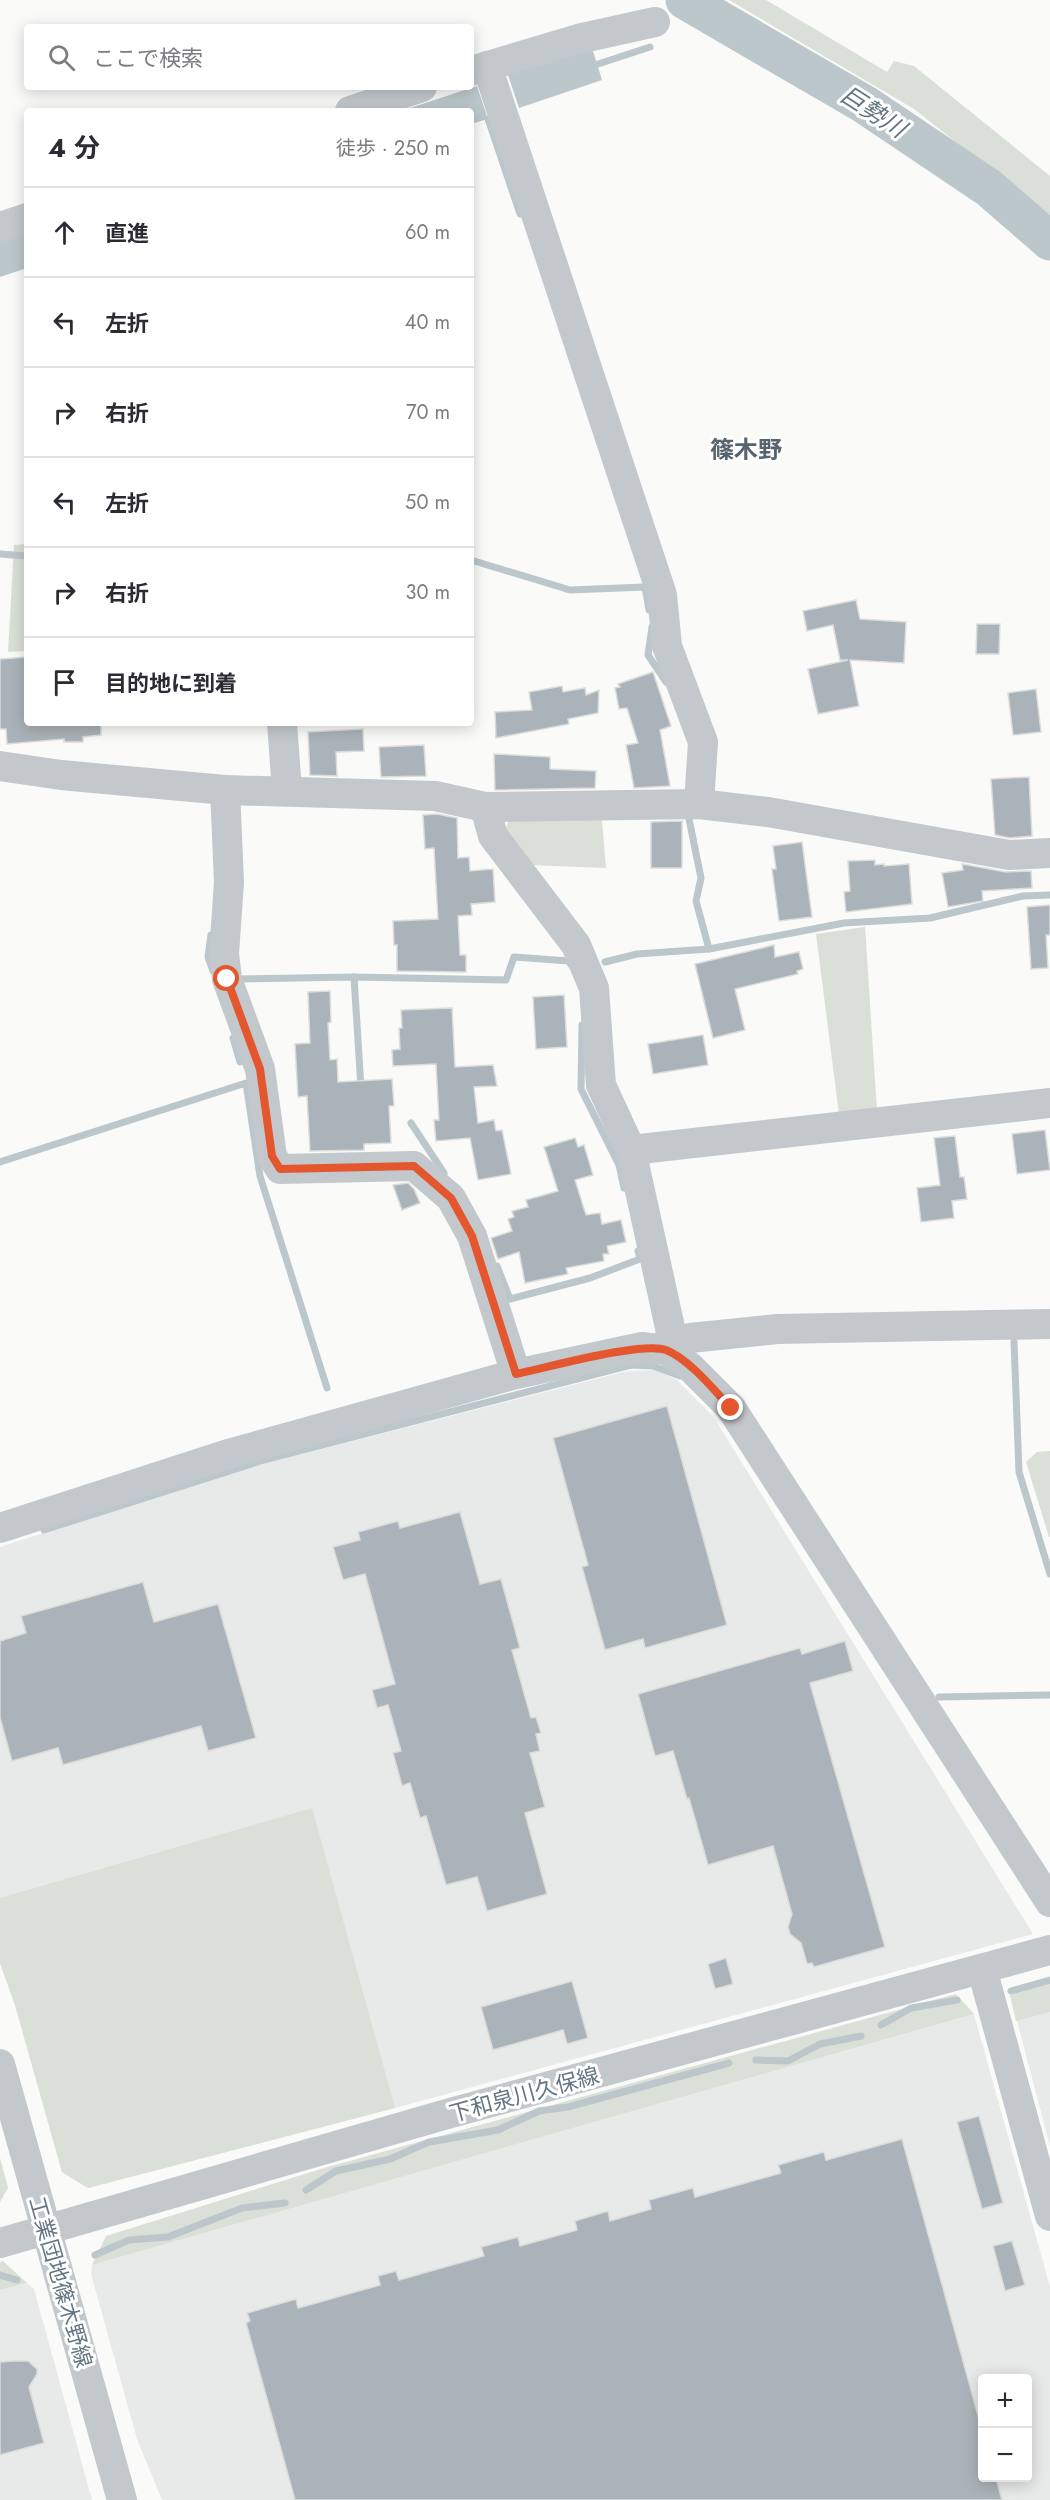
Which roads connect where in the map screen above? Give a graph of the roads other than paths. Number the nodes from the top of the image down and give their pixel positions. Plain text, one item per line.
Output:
1 (655, 22) dead end
2 (479, 68) edge
3 (414, 90) edge
4 (359, 108) edge
5 (24, 219) edge
6 (0, 227) edge
7 (282, 726) edge
8 (0, 766) edge
9 (225, 790) junction
10 (287, 791) junction
11 (699, 804) junction
12 (485, 807) junction
13 (1050, 853) edge
14 (1050, 1103) edge
15 (631, 1150) junction
16 (1050, 1324) edge
17 (666, 1350) junction
18 (516, 1374) junction
19 (0, 1528) edge
20 (1050, 1902) edge
21 (1050, 1950) edge
22 (982, 1970) junction
23 (0, 2064) edge
24 (1050, 2216) edge
25 (46, 2230) junction
26 (0, 2242) edge
27 (122, 2500) edge

1 - 2 street
2 - 11 street
3 - 4 street
5 - 6 street
7 - 10 street
8 - 9 street
9 - 10 street
9 - 18 street
10 - 12 street
11 - 12 street
11 - 13 street
12 - 15 street
14 - 15 street
15 - 17 street
16 - 17 street
17 - 18 street
17 - 20 street
18 - 19 street
21 - 22 street, 下和泉川久保線
22 - 24 street
22 - 25 street, 下和泉川久保線
23 - 25 street, 工業団地篠木野線
25 - 26 street, 下和泉川久保線
25 - 27 street, 工業団地篠木野線

